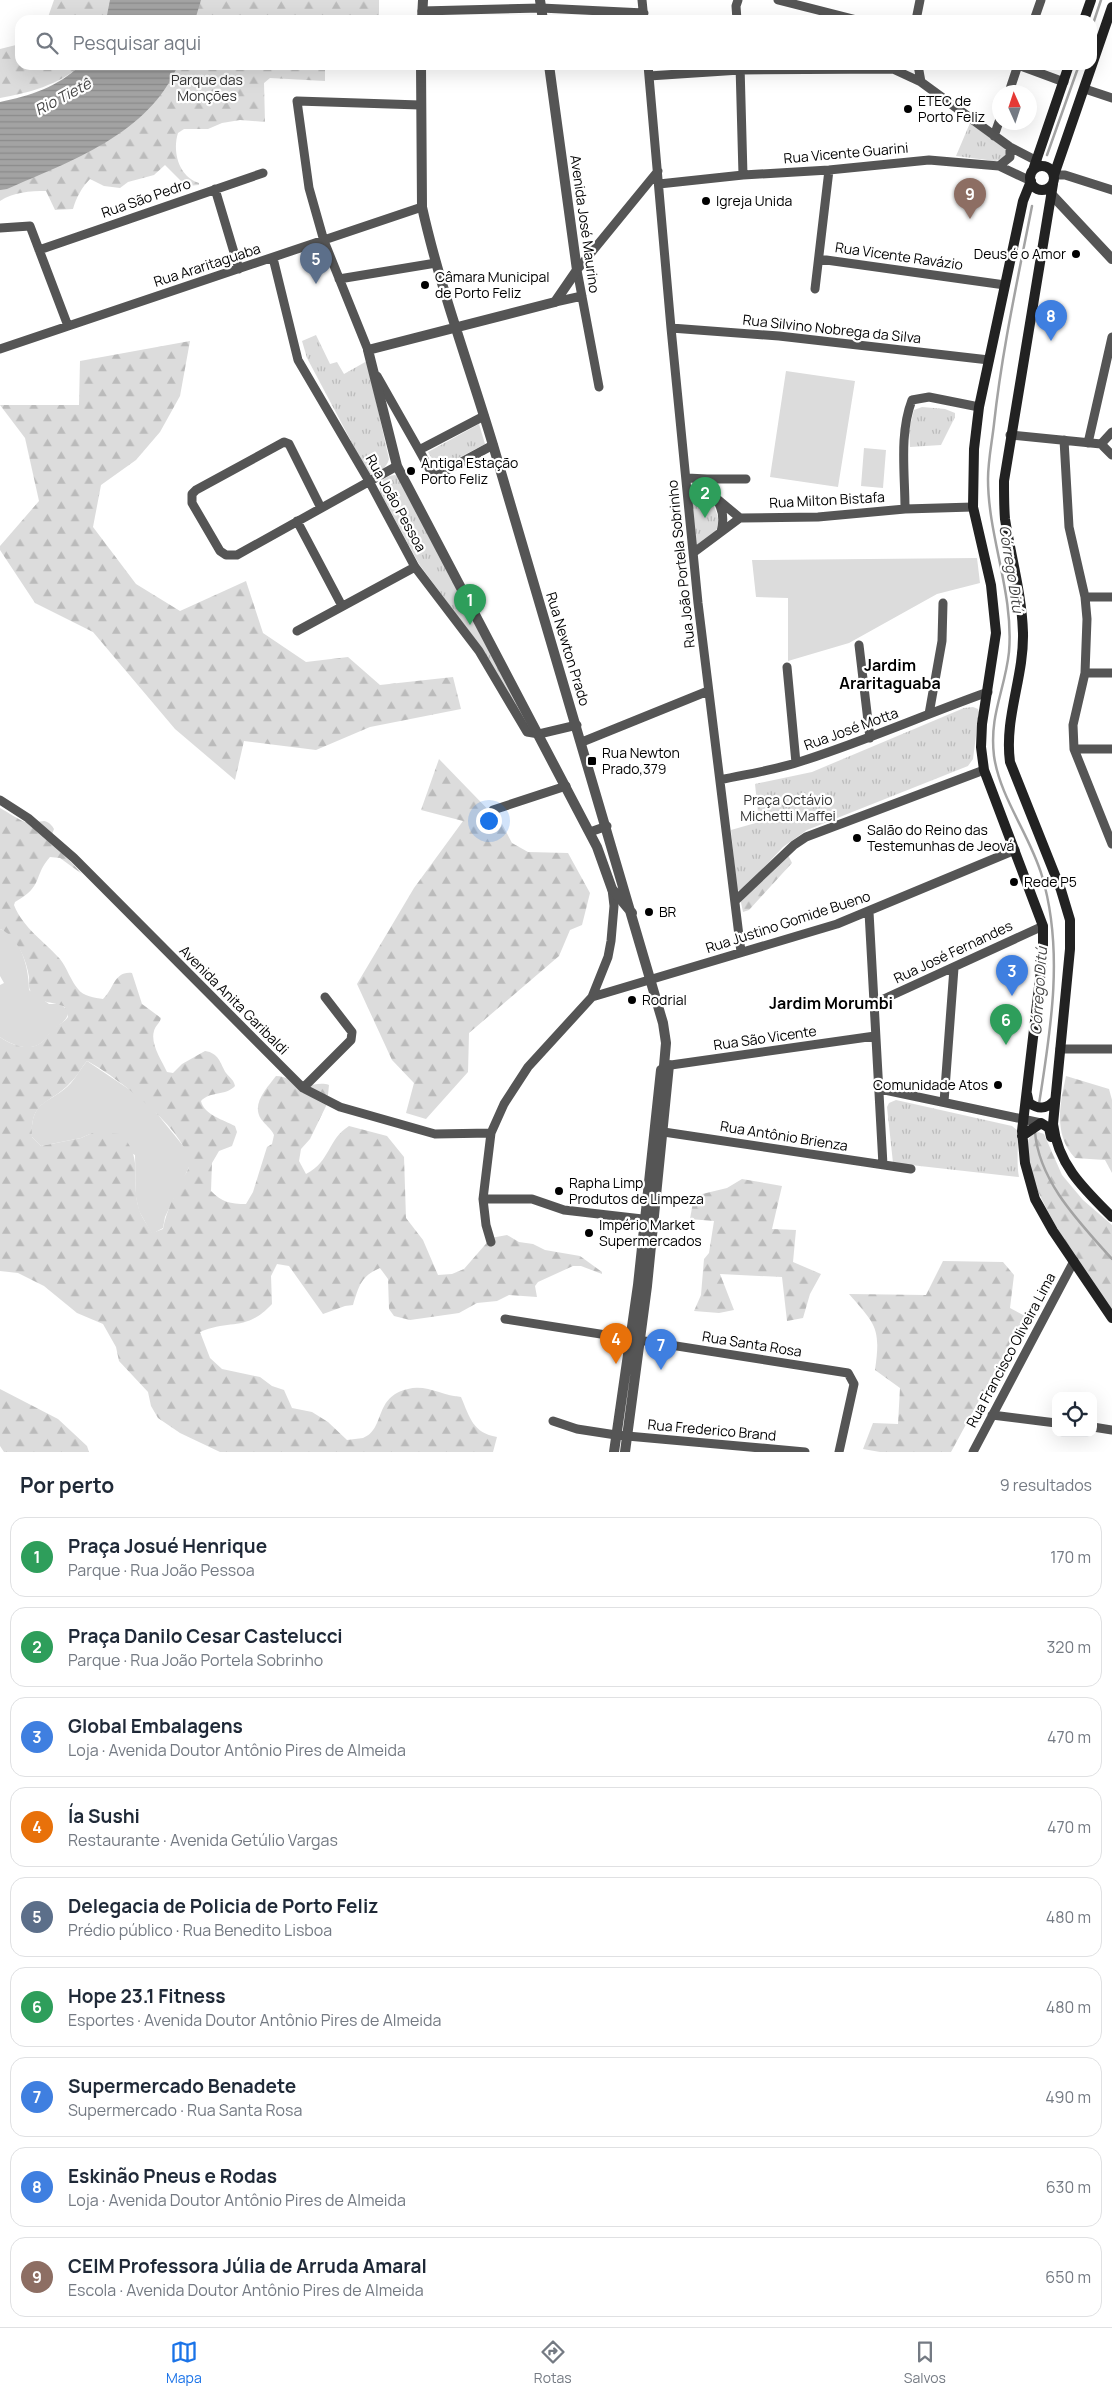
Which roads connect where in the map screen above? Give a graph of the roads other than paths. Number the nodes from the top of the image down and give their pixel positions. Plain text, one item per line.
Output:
1 (423, 0) edge
2 (642, 0) edge
3 (738, 0) edge
4 (778, 0) edge
5 (920, 0) edge
6 (1041, 0) edge
7 (1091, 0) edge
8 (541, 4) edge
9 (1112, 6) edge
10 (422, 15) edge
11 (432, 15) edge
12 (628, 15) edge
13 (644, 15) edge
14 (736, 15) edge
15 (837, 15) edge
16 (917, 15) edge
17 (1036, 15) edge
18 (1086, 15) edge
19 (1097, 52) edge
20 (421, 70) edge
21 (550, 70) edge
22 (648, 70) edge
23 (710, 70) edge
24 (740, 70) edge
25 (903, 70) edge
26 (919, 70) edge
27 (1016, 70) edge
28 (1032, 70) edge
29 (1068, 70) edge
30 (1091, 70) edge
31 (649, 76) junction
32 (921, 82) junction
33 (1064, 82) junction
34 (1011, 85) edge
35 (1085, 89) junction
36 (1112, 98) edge
37 (420, 105) junction
38 (996, 130) edge
39 (994, 136) junction
40 (1010, 148) junction
41 (1035, 165) junction
42 (999, 166) junction
43 (829, 170) junction
44 (658, 171) junction
45 (263, 173) dead end
46 (743, 174) junction
47 (1031, 181) junction
48 (659, 184) junction
49 (1053, 184) junction
50 (215, 189) junction
51 (1112, 190) edge
52 (422, 207) junction
53 (0, 228) edge
54 (324, 241) junction
55 (39, 250) junction
56 (273, 258) junction
57 (819, 259) junction
58 (1112, 259) edge
59 (436, 263) junction
60 (239, 269) junction
61 (577, 270) junction
62 (339, 279) junction
63 (1005, 285) junction
64 (815, 289) dead end
65 (582, 296) junction
66 (555, 302) junction
67 (68, 326) junction
68 (456, 326) junction
69 (671, 328) junction
70 (1112, 337) edge
71 (0, 349) edge
72 (368, 350) junction
73 (1110, 351) edge
74 (989, 360) junction
75 (374, 371) junction
76 (599, 387) dead end
77 (979, 407) junction
78 (484, 416) junction
79 (1112, 432) edge
80 (1010, 435) junction
81 (1064, 440) junction
82 (1088, 443) junction
83 (1101, 444) junction
84 (493, 445) junction
85 (419, 450) junction
86 (1112, 455) edge
87 (397, 466) junction
88 (687, 478) junction
89 (746, 479) dead end
90 (707, 480) junction
91 (369, 481) junction
92 (716, 498) junction
93 (973, 507) junction
94 (321, 508) junction
95 (905, 509) junction
96 (740, 518) junction
97 (297, 521) junction
98 (721, 532) junction
99 (693, 553) junction
100 (415, 567) junction
101 (1085, 597) junction
102 (1112, 597) edge
103 (943, 603) dead end
104 (342, 606) junction
105 (297, 631) dead end
106 (859, 645) dead end
107 (787, 666) dead end
108 (1085, 673) junction
109 (1112, 673) edge
110 (708, 691) junction
111 (988, 692) junction
112 (928, 714) junction
113 (577, 724) junction
114 (539, 734) junction
115 (870, 738) junction
116 (582, 742) junction
117 (1074, 749) junction
118 (1112, 749) edge
119 (796, 763) junction
120 (984, 770) junction
121 (720, 780) junction
122 (566, 786) junction
123 (0, 800) edge
124 (493, 810) dead end
125 (1108, 825) edge
126 (607, 826) junction
127 (590, 832) junction
128 (1112, 844) edge
129 (1015, 850) junction
130 (612, 890) junction
131 (735, 901) junction
132 (869, 912) junction
133 (632, 913) junction
134 (1043, 926) junction
135 (741, 952) junction
136 (954, 968) junction
137 (651, 980) junction
138 (325, 997) dead end
139 (592, 997) junction
140 (875, 1004) junction
141 (876, 1036) junction
142 (1060, 1049) junction
143 (1112, 1049) edge
144 (665, 1067) junction
145 (303, 1088) junction
146 (880, 1089) junction
147 (1027, 1090) junction
148 (1055, 1100) junction
149 (944, 1102) junction
150 (1023, 1119) junction
151 (1041, 1122) junction
152 (658, 1132) junction
153 (491, 1133) junction
154 (1022, 1136) junction
155 (883, 1165) junction
156 (911, 1170) dead end
157 (1069, 1170) junction
158 (483, 1199) junction
159 (1112, 1217) edge
160 (649, 1220) junction
161 (491, 1242) dead end
162 (1074, 1261) junction
163 (1112, 1318) edge
164 (505, 1319) dead end
165 (635, 1340) junction
166 (992, 1415) junction
167 (552, 1420) dead end
168 (1052, 1422) edge
169 (1097, 1428) edge
170 (1112, 1430) edge
171 (616, 1435) junction
172 (627, 1436) junction
173 (614, 1452) edge
174 (625, 1452) edge
175 (805, 1452) edge
176 (839, 1452) edge
177 (972, 1452) edge

1 - 10 street
2 - 13 street
3 - 14 street
4 - 15 street
5 - 16 street
6 - 17 street
7 - 18 main road
8 - 11 street
8 - 12 street
9 - 19 main road
20 - 37 street, Rua Newton Prado
21 - 61 street, Avenida José Maurino
22 - 31 street, Rua João Portela Sobrinho
23 - 31 street
24 - 46 street
25 - 32 street
26 - 32 street
27 - 34 street
28 - 33 street
29 - 33 main road
30 - 35 main road
31 - 44 street, Rua João Portela Sobrinho
32 - 39 street
33 - 41 main road
35 - 36 street
35 - 49 main road
37 - 52 street, Rua Newton Prado
37 - 54 street
38 - 39 street
39 - 40 street
40 - 41 street
40 - 42 street
41 - 47 main road
41 - 49 main road
42 - 43 street, Rua Vicente Guarini
42 - 47 street, Rua Vicente Guarini
43 - 46 street, Rua Vicente Guarini
43 - 57 street
44 - 48 street, Rua João Portela Sobrinho
44 - 61 street
45 - 50 street, Rua São Pedro
46 - 48 street, Rua Vicente Guarini
47 - 49 main road
47 - 63 main road
48 - 69 street, Rua João Portela Sobrinho
49 - 51 street
49 - 58 street
49 - 80 main road
50 - 55 street, Rua São Pedro
50 - 60 street
52 - 54 street, Rua Araritaguaba
52 - 59 street, Rua Newton Prado
53 - 55 street
54 - 56 street, Rua Araritaguaba
54 - 62 street
55 - 67 street
56 - 60 street, Rua Araritaguaba
56 - 91 street, Rua João Pessoa
57 - 63 street, Rua Vicente Ravázio
57 - 64 street
59 - 62 street
59 - 68 street, Rua Newton Prado
60 - 67 street, Rua Araritaguaba
61 - 65 street, Avenida José Maurino
61 - 66 street
62 - 72 street
63 - 74 main road
65 - 66 street
65 - 76 street, Avenida José Maurino
66 - 68 street
67 - 71 street, Rua Araritaguaba
68 - 72 street
68 - 78 street, Rua Newton Prado
69 - 74 street, Rua Silvino Nobrega da Silva
69 - 88 street, Rua João Portela Sobrinho
70 - 73 street
72 - 75 street
73 - 82 street
74 - 77 main road
75 - 85 street
75 - 87 street
77 - 93 main road
77 - 95 street
78 - 84 street, Rua Newton Prado
78 - 85 street
79 - 83 street
80 - 81 street
80 - 142 main road
81 - 82 street
81 - 101 street
82 - 83 street
83 - 86 street
84 - 85 street
84 - 113 street, Rua Newton Prado
87 - 91 street
87 - 114 street
88 - 90 street
88 - 99 street, Rua João Portela Sobrinho
89 - 90 street
90 - 92 street
91 - 94 street
91 - 100 street, Rua João Pessoa
92 - 96 street
92 - 98 street
93 - 95 street, Rua Milton Bistafa
93 - 111 main road
94 - 97 street
94 - 97 street
95 - 96 street, Rua Milton Bistafa
96 - 98 street
97 - 104 street
98 - 99 street
99 - 110 street, Rua João Portela Sobrinho
100 - 104 street
100 - 114 street, Rua João Pessoa
101 - 102 street
101 - 108 street
103 - 112 street
104 - 105 street
106 - 115 street
107 - 119 street
108 - 109 street
108 - 117 street
110 - 116 street
110 - 121 street, Rua João Portela Sobrinho
111 - 112 street, Rua José Motta
111 - 120 main road
112 - 115 street, Rua José Motta
113 - 114 street
113 - 116 street, Rua Newton Prado
114 - 122 street
115 - 119 street, Rua José Motta
116 - 126 street, Rua Newton Prado
117 - 118 street
117 - 125 street
119 - 121 street, Rua José Motta
120 - 129 main road
120 - 131 street
121 - 131 street, Rua João Portela Sobrinho
122 - 124 street
122 - 127 street
123 - 145 street, Avenida Anita Garibaldi
125 - 128 street
126 - 127 street
126 - 133 street, Rua Newton Prado
127 - 130 street
129 - 132 street, Rua Justino Gomide Bueno
129 - 134 main road
130 - 133 street
130 - 139 street
131 - 135 street, Rua João Portela Sobrinho
132 - 135 street, Rua Justino Gomide Bueno
132 - 140 street
133 - 137 street, Rua Newton Prado
134 - 136 street, Rua José Fernandes
134 - 147 main road
135 - 137 street, Rua Justino Gomide Bueno
136 - 140 street, Rua José Fernandes
136 - 149 street
137 - 139 street, Rua Justino Gomide Bueno
137 - 144 street, Rua Newton Prado
138 - 145 street
139 - 153 street
140 - 141 street
141 - 144 street, Rua São Vicente
141 - 146 street
142 - 143 street
142 - 148 main road
144 - 152 street, Rua Newton Prado
145 - 153 street, Avenida Anita Garibaldi
146 - 149 street
146 - 155 street
147 - 148 main road
147 - 150 main road
148 - 157 main road
149 - 150 street
150 - 151 street
150 - 154 main road
151 - 154 main road
151 - 157 main road
152 - 155 street, Rua Antônio Brienza
152 - 160 street, Rua Newton Prado
153 - 158 street
154 - 162 main road
155 - 156 street, Rua Antônio Brienza
157 - 159 main road
158 - 160 street
158 - 161 street
160 - 165 street, Rua Newton Prado
162 - 163 main road
162 - 166 street, Rua Francisco Oliveira Lima
164 - 165 street
165 - 171 street
165 - 172 street
165 - 176 street, Rua Santa Rosa
166 - 168 street
166 - 177 street, Rua Francisco Oliveira Lima
167 - 171 street, Rua Frederico Brand
169 - 170 street
171 - 172 street, Rua Frederico Brand
171 - 173 street
172 - 174 street
172 - 175 street, Rua Frederico Brand

